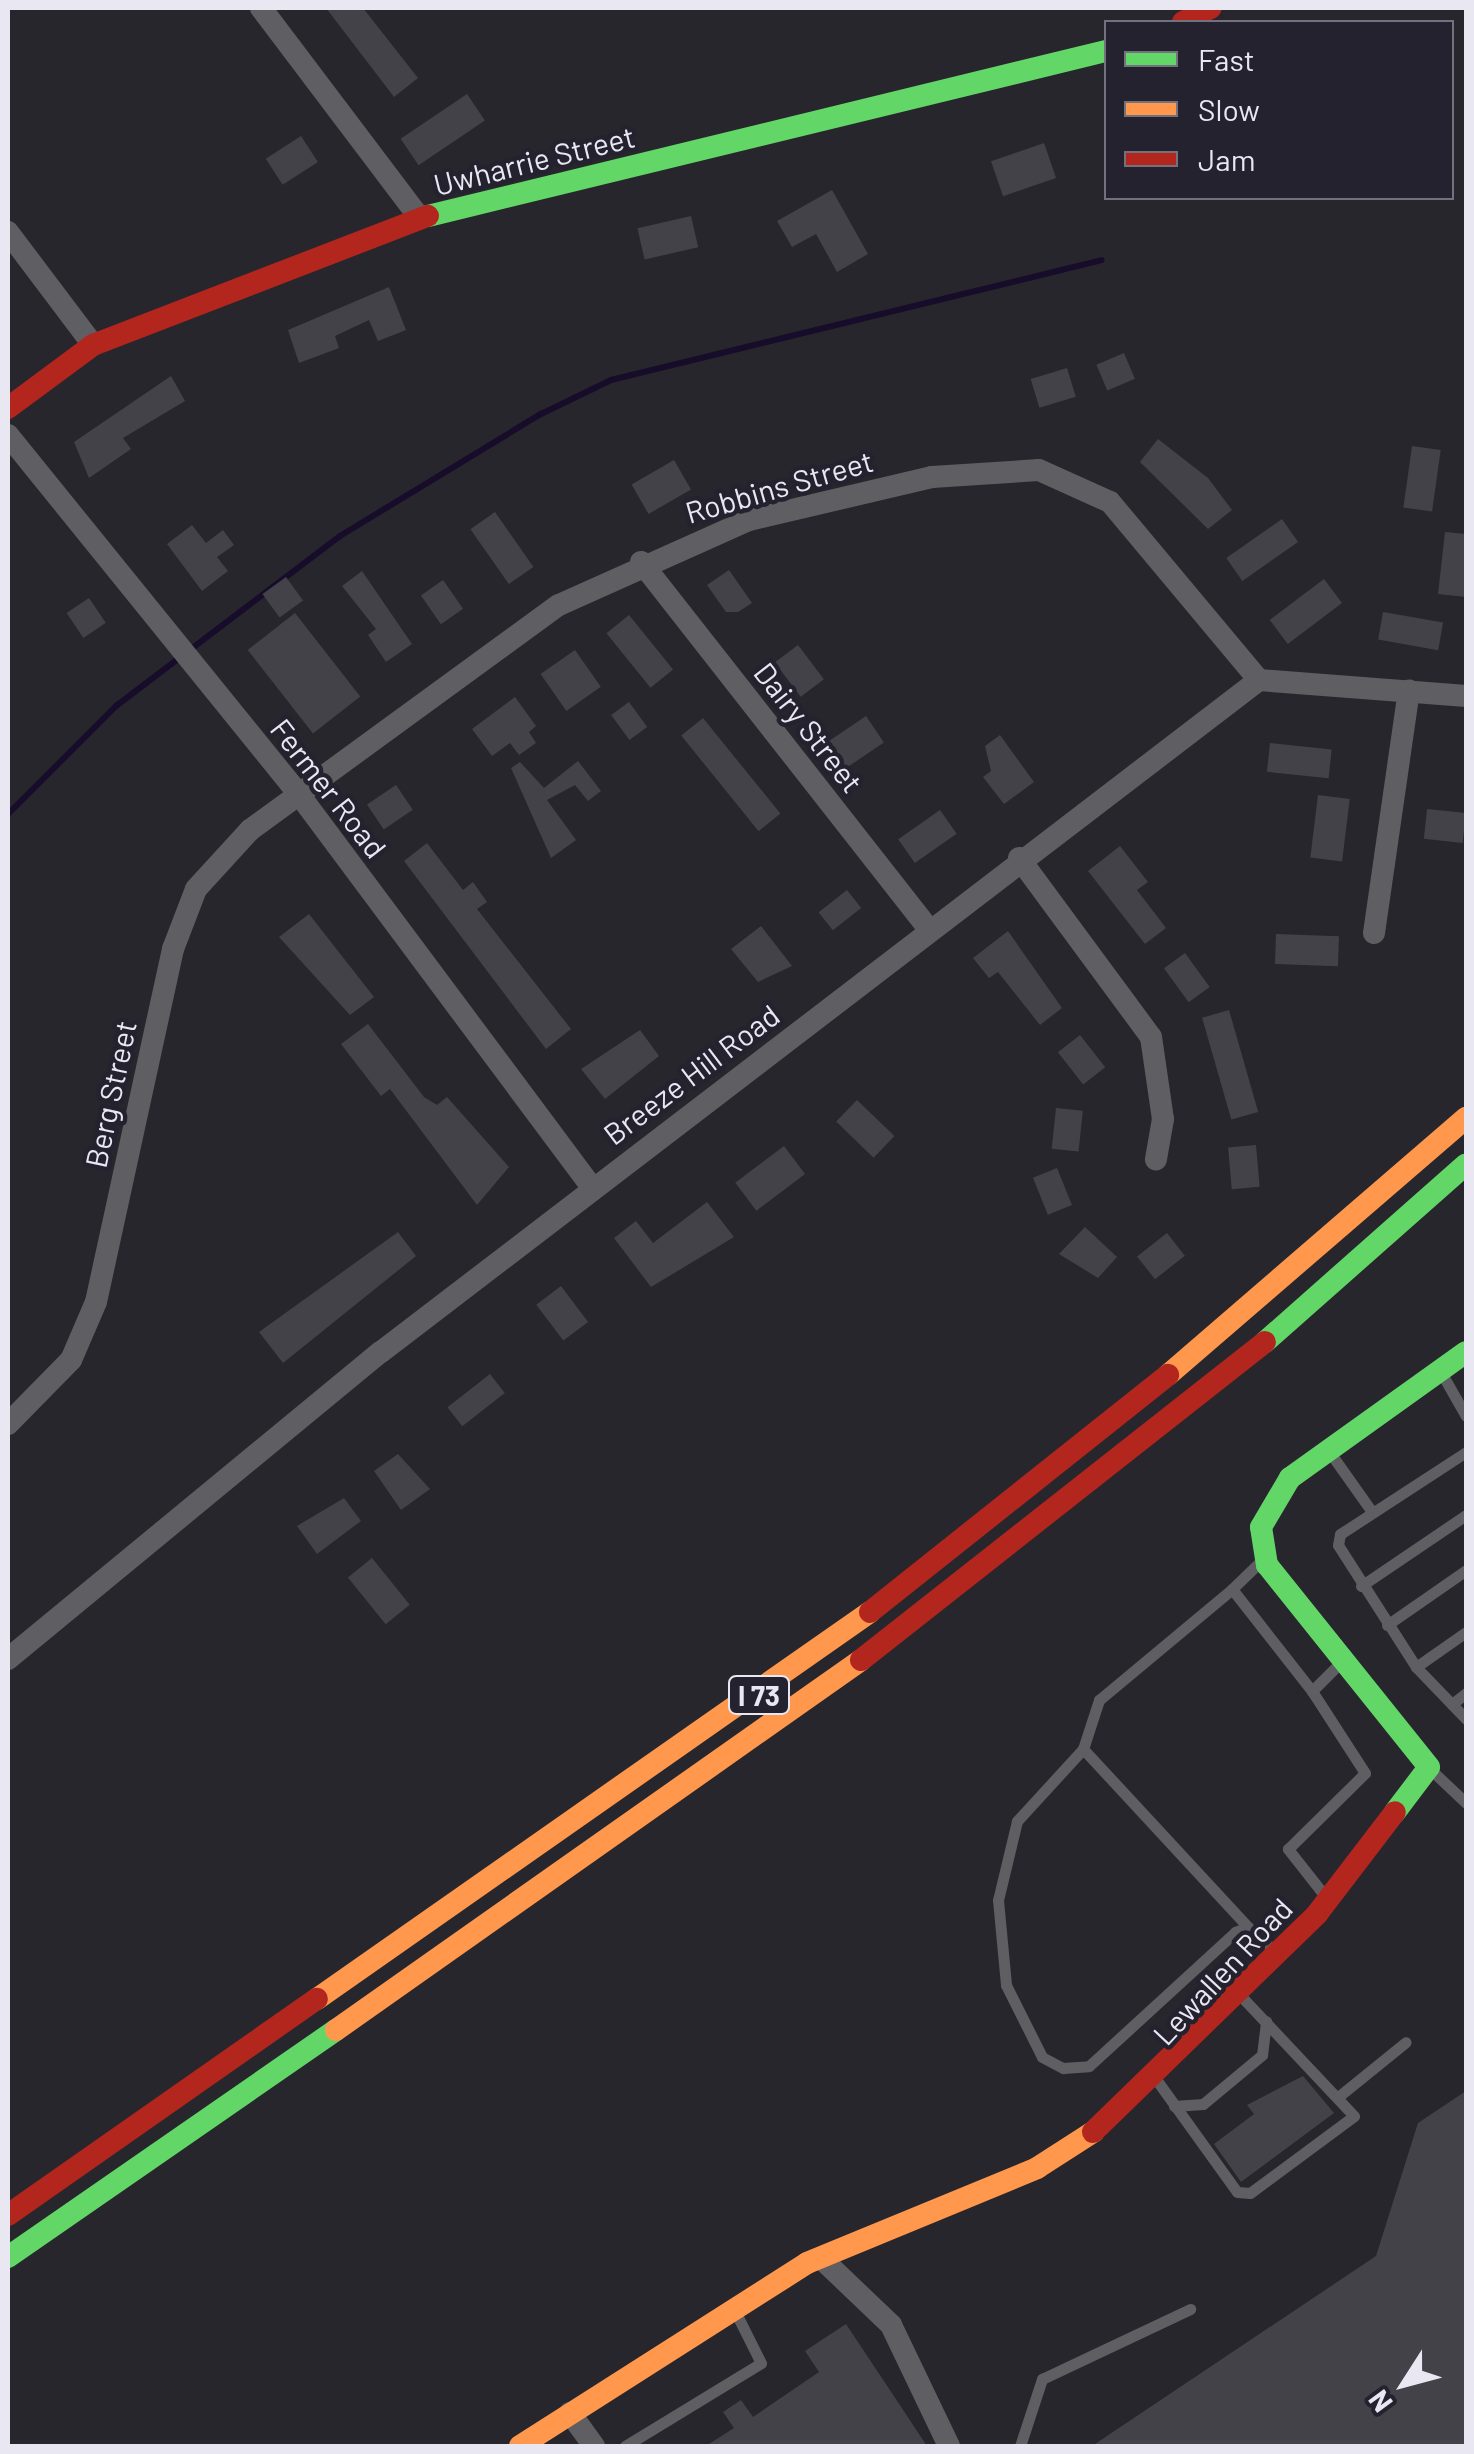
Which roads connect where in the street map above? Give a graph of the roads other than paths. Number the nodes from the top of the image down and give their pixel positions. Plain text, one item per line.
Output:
1 (262, 8) edge
2 (1211, 8) edge
3 (1187, 20) edge
4 (1104, 51) edge
5 (420, 218) junction
6 (8, 232) edge
7 (94, 344) junction
8 (8, 408) edge
9 (8, 435) edge
10 (642, 562) junction
11 (1259, 680) junction
12 (1408, 692) junction
13 (1466, 696) edge
14 (298, 794) junction
15 (1018, 858) junction
16 (929, 929) junction
17 (1374, 933) dead end
18 (1466, 1118) edge
19 (1156, 1159) dead end
20 (1466, 1164) edge
21 (592, 1187) junction
22 (1466, 1352) edge
23 (1440, 1370) junction
24 (1466, 1416) edge
25 (8, 1424) edge
26 (1328, 1450) junction
27 (1466, 1452) edge
28 (1372, 1512) junction
29 (1466, 1515) edge
30 (1266, 1556) junction
31 (1466, 1570) edge
32 (1361, 1586) junction
33 (1232, 1589) junction
34 (1387, 1625) junction
35 (1466, 1632) edge
36 (1346, 1658) junction
37 (8, 1659) edge
38 (1416, 1667) junction
39 (1312, 1692) junction
40 (1466, 1693) edge
41 (1452, 1704) junction
42 (1466, 1719) edge
43 (1083, 1749) junction
44 (1428, 1767) junction
45 (1466, 1803) edge
46 (1329, 1899) junction
47 (1248, 1927) junction
48 (1279, 1954) junction
49 (1240, 1996) junction
50 (1266, 2021) junction
51 (1406, 2042) dead end
52 (1158, 2082) junction
53 (1338, 2097) junction
54 (1174, 2106) junction
55 (8, 2214) edge
56 (8, 2257) edge
57 (821, 2258) junction
58 (733, 2307) junction
59 (1190, 2310) dead end
60 (570, 2413) junction
61 (631, 2445) edge
62 (520, 2446) edge
63 (594, 2446) edge
64 (950, 2446) edge
65 (1020, 2446) edge

1 - 5 street
2 - 3 main road
4 - 5 main road, Uwharrie Street
5 - 7 main road, Uwharrie Street
6 - 7 street
7 - 8 main road, Uwharrie Street
9 - 14 street, Fermer Road
10 - 11 street, Robbins Street
10 - 14 street, Robbins Street
10 - 16 street, Dairy Street
11 - 12 street
11 - 15 street, Breeze Hill Road
12 - 13 street
12 - 17 street
14 - 21 street, Fermer Road
14 - 25 street, Berg Street
15 - 16 street, Breeze Hill Road
15 - 19 street
16 - 21 street, Breeze Hill Road
18 - 55 main road, I 73
20 - 56 main road, I 73
21 - 37 street, Breeze Hill Road
22 - 23 main road
23 - 24 lane
23 - 26 main road
26 - 28 lane
26 - 30 main road
27 - 28 lane
28 - 32 lane
29 - 32 lane
30 - 33 lane
30 - 36 main road
31 - 34 lane
32 - 34 lane
33 - 39 lane
33 - 43 lane
34 - 38 lane
35 - 38 lane
36 - 39 lane
36 - 44 main road
38 - 41 lane
39 - 46 lane
40 - 41 lane
41 - 42 lane
43 - 47 lane
43 - 47 lane
44 - 45 lane
44 - 46 main road, Lewallen Road
46 - 48 main road, Lewallen Road
47 - 48 lane
48 - 49 main road, Lewallen Road
49 - 50 lane
49 - 52 main road, Lewallen Road
50 - 53 lane
50 - 54 lane
51 - 53 lane
52 - 54 lane
52 - 57 main road, Lewallen Road
53 - 54 lane
57 - 58 main road, Lewallen Road
57 - 64 street
58 - 60 main road, Lewallen Road
58 - 61 lane
59 - 65 lane
60 - 62 main road, Lewallen Road
60 - 63 street

